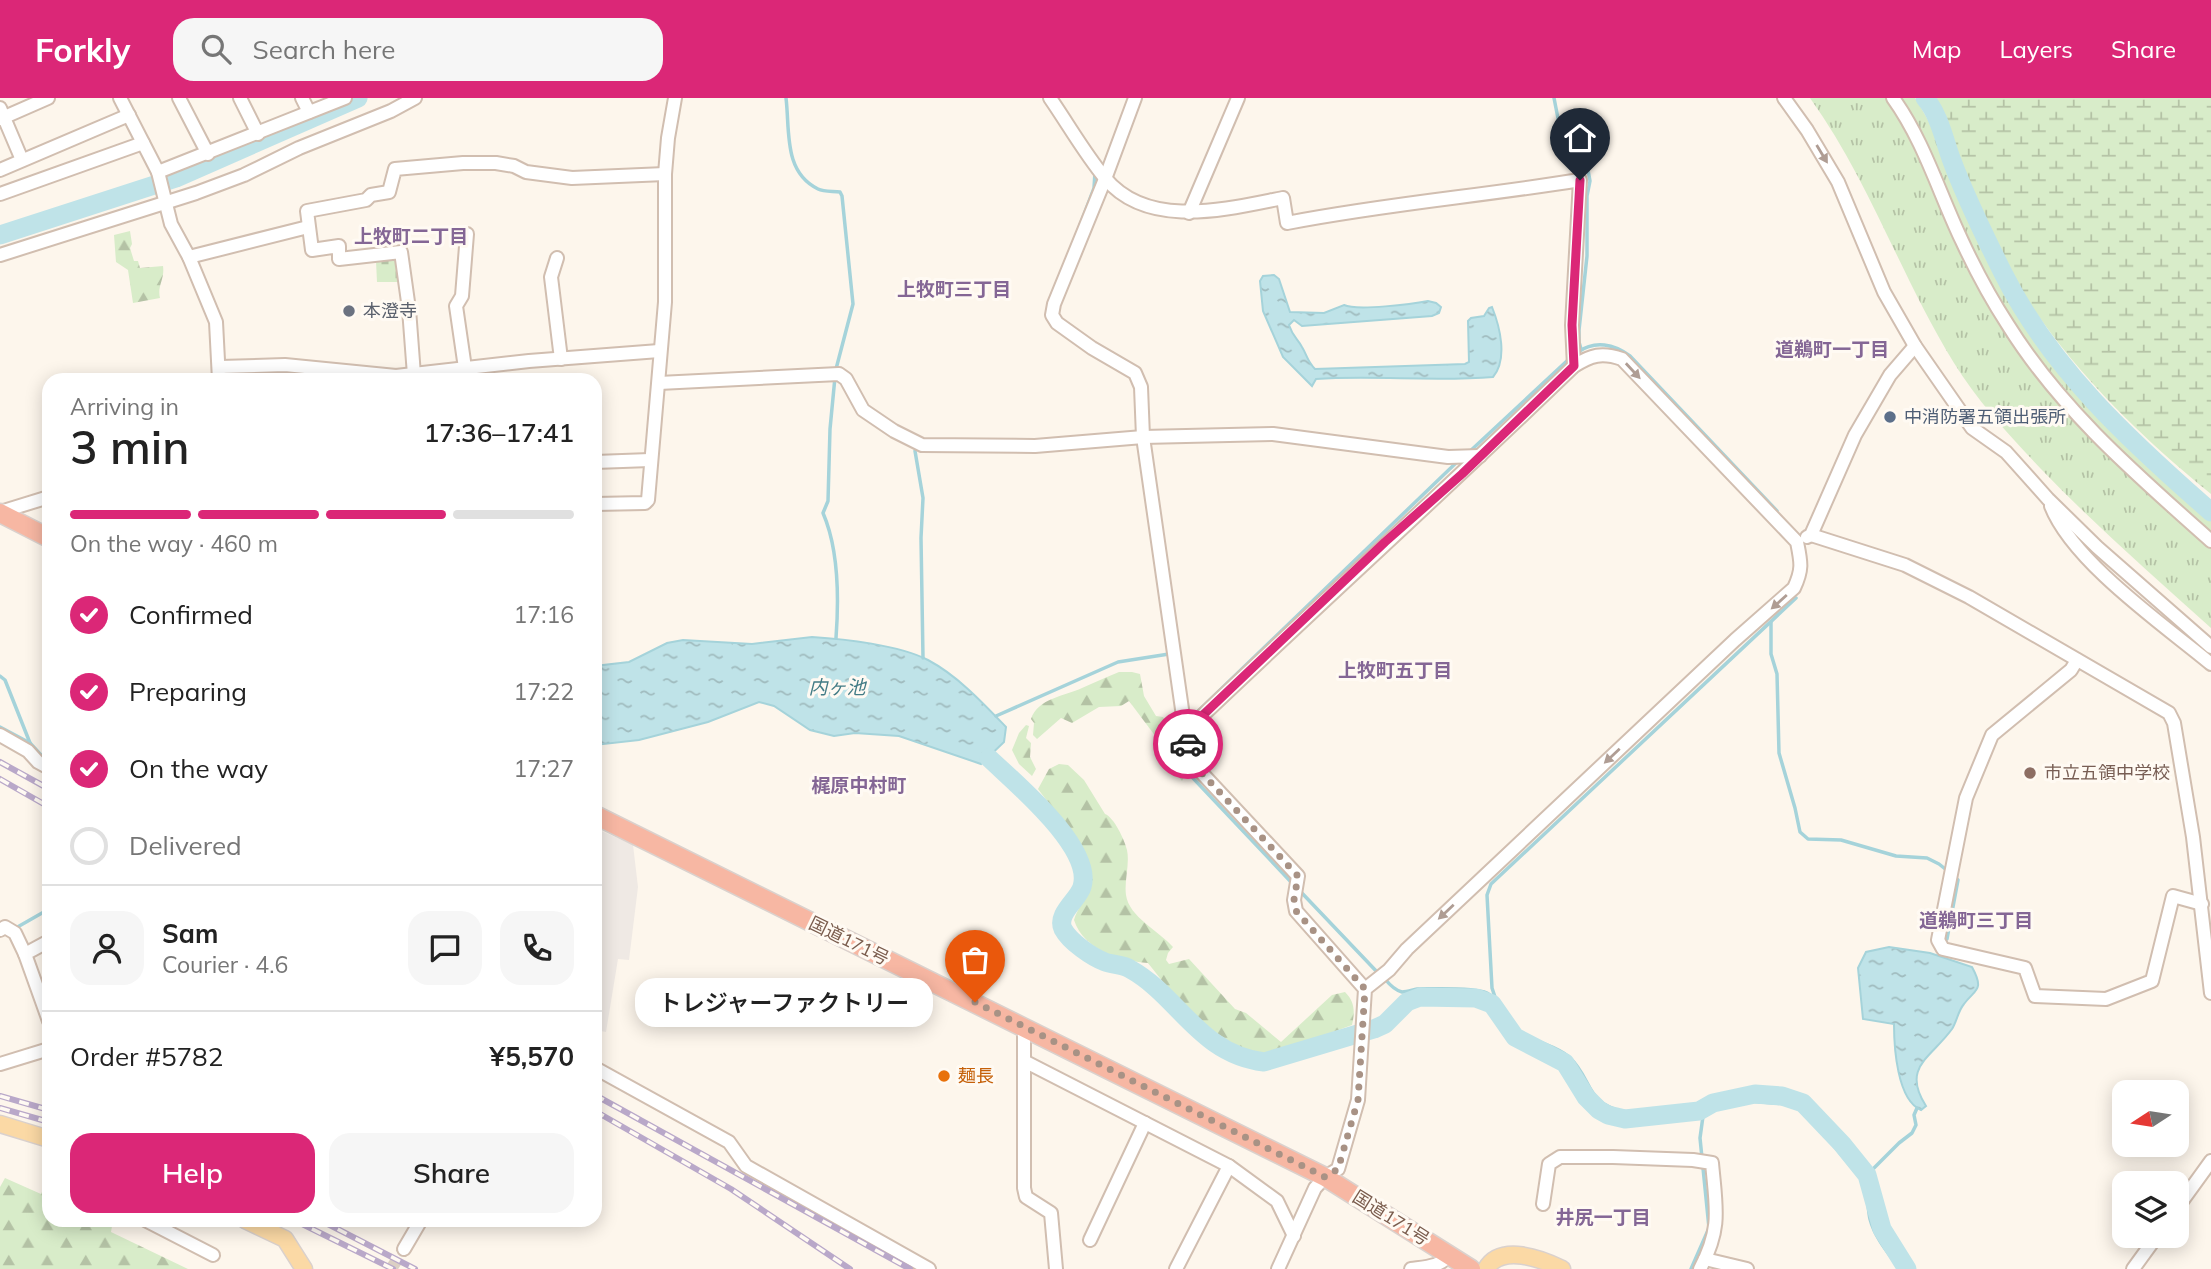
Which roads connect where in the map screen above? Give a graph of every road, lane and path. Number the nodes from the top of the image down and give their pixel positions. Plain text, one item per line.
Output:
1 (48, 98) edge
2 (120, 98) edge
3 (179, 98) edge
4 (240, 98) edge
5 (302, 98) edge
6 (345, 98) edge
7 (415, 98) edge
8 (676, 98) edge
9 (1050, 98) edge
10 (1135, 98) edge
11 (1238, 98) edge
12 (1783, 98) edge
13 (1892, 98) edge
14 (309, 112) junction
15 (1, 115) edge
16 (129, 116) junction
17 (258, 134) junction
18 (143, 142) junction
19 (208, 154) junction
20 (22, 160) junction
21 (0, 170) edge
22 (158, 172) junction
23 (665, 174) junction
24 (1105, 179) junction
25 (0, 194) edge
26 (165, 201) junction
27 (1189, 213) junction
28 (308, 227) junction
29 (467, 234) dead end
30 (0, 255) edge
31 (189, 257) junction
32 (557, 258) dead end
33 (1915, 346) junction
34 (659, 351) junction
35 (561, 359) junction
36 (1574, 366) junction
37 (465, 368) junction
38 (220, 373) edge
39 (300, 373) edge
40 (414, 373) edge
41 (429, 373) edge
42 (659, 383) junction
43 (1143, 437) junction
44 (1480, 456) junction
45 (650, 460) junction
46 (602, 462) edge
47 (42, 498) edge
48 (2048, 499) junction
49 (602, 504) edge
50 (0, 512) edge
51 (42, 534) edge
52 (1811, 535) junction
53 (2211, 541) edge
54 (1797, 542) junction
55 (2211, 647) edge
56 (2077, 660) junction
57 (2211, 664) edge
58 (1195, 728) junction
59 (0, 735) edge
60 (42, 764) edge
61 (602, 818) edge
62 (2202, 905) junction
63 (8, 931) edge
64 (42, 945) edge
65 (25, 954) junction
66 (1365, 989) junction
67 (2211, 993) edge
68 (42, 1001) edge
69 (1024, 1026) junction
70 (42, 1050) edge
71 (1024, 1061) junction
72 (0, 1064) edge
73 (602, 1072) edge
74 (1145, 1123) junction
75 (0, 1124) edge
76 (42, 1137) edge
77 (2211, 1161) edge
78 (1229, 1166) junction
79 (1325, 1177) junction
80 (2189, 1191) edge
81 (1543, 1204) dead end
82 (159, 1227) edge
83 (260, 1227) edge
84 (417, 1227) edge
85 (1294, 1236) junction
86 (1090, 1240) dead end
87 (2148, 1248) edge
88 (404, 1249) tunnel mouth
89 (1450, 1254) junction
90 (214, 1255) dead end
91 (1702, 1264) edge
92 (303, 1269) edge
93 (929, 1269) edge
94 (1055, 1269) edge
95 (1176, 1269) edge
96 (1278, 1269) edge
97 (1411, 1269) edge
98 (1471, 1269) edge
99 (1486, 1269) edge
100 (1562, 1269) edge
101 (1747, 1269) edge
102 (2133, 1269) edge

1 - 15 street
2 - 16 street
3 - 19 street
4 - 17 street
5 - 14 street
6 - 14 street
7 - 26 street
8 - 23 street
9 - 24 street
10 - 24 street
11 - 27 street
12 -> 33 street
13 - 53 street
14 - 17 street
15 - 20 street
16 - 18 street
16 - 20 street
17 - 19 street
18 - 22 street
18 - 25 street
19 - 22 street
20 - 21 street
22 - 26 street
23 - 28 street
23 - 34 street
24 - 27 street
24 - 43 street
26 - 30 street
26 - 31 street
27 - 36 street
28 - 31 street
28 - 40 street
29 - 37 street
31 - 38 street
32 - 35 street
33 - 48 street
33 - 52 street
34 - 35 street
34 - 42 street
35 - 37 street
36 - 44 street
36 -> 54 street
37 - 41 street
38 - 39 street
42 - 43 street
42 - 45 street
43 - 44 street
43 - 58 street
44 - 58 street
45 - 46 street
45 - 49 street
47 - 50 street
48 - 55 street
48 - 57 street
50 - 51 highway
52 - 54 street
52 - 56 street
54 -> 66 street
56 - 62 street
56 - 62 street
58 - 66 street
59 - 60 street
61 - 69 highway, 国道171号
62 - 67 street
63 - 65 street
64 - 65 street
65 - 68 street
66 - 79 street
69 - 71 street
69 - 79 highway, 国道171号
70 - 72 street
71 - 74 street
71 - 94 street
73 - 93 street
74 - 78 street
74 - 86 street
75 - 76 main road
77 - 80 street
78 - 85 street
78 - 95 street
79 - 85 street
79 - 89 highway, 国道171号
81 - 91 street
82 - 90 street
83 - 92 main road
84 - 88 street
85 - 96 street
87 - 102 street
89 - 97 street
89 - 98 highway, 国道171号
91 - 101 street
99 - 100 main road

